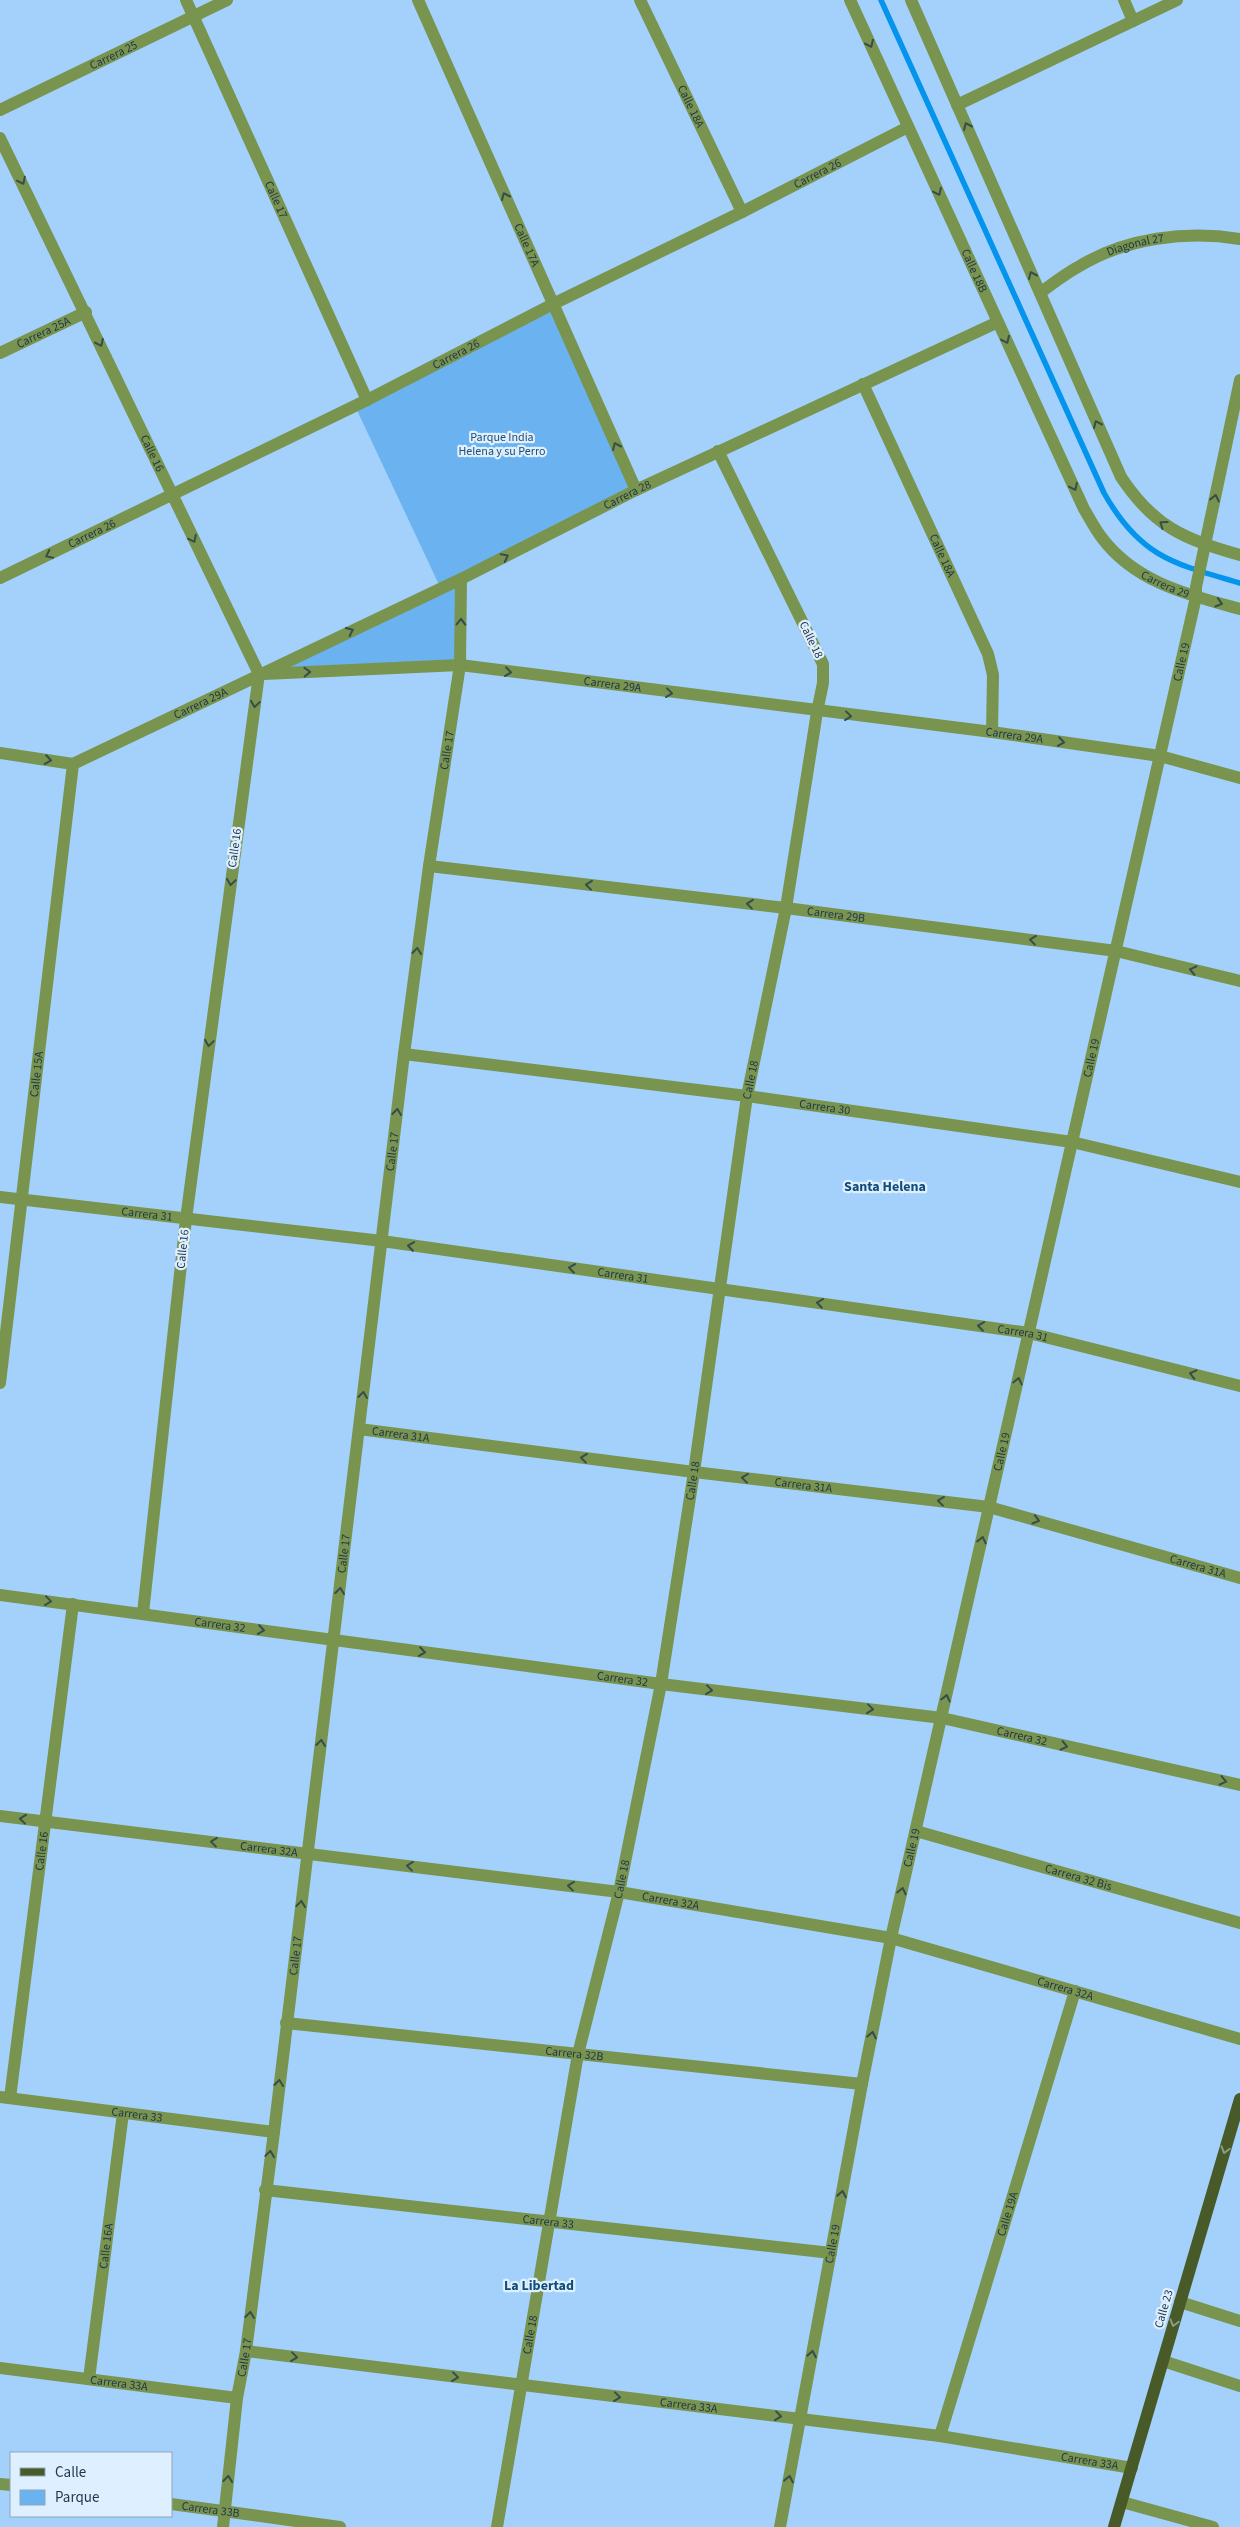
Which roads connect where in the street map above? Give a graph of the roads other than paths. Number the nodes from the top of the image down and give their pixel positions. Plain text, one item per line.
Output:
1 (186, 0) edge
2 (227, 0) edge
3 (418, 0) edge
4 (640, 0) edge
5 (850, 0) edge
6 (911, 0) edge
7 (1124, 0) edge
8 (1177, 0) edge
9 (195, 16) junction
10 (1133, 21) junction
11 (957, 105) junction
12 (0, 110) edge
13 (908, 127) junction
14 (0, 138) edge
15 (742, 212) junction
16 (1240, 239) edge
17 (1040, 293) junction
18 (553, 304) junction
19 (86, 312) junction
20 (998, 322) junction
21 (0, 353) edge
22 (1240, 380) edge
23 (863, 384) junction
24 (367, 400) junction
25 (718, 451) junction
26 (636, 490) junction
27 (172, 496) junction
28 (1102, 539) joint
29 (1205, 546) junction
30 (1240, 555) edge
31 (0, 578) edge
32 (462, 579) junction
33 (1196, 592) junction
34 (1240, 609) edge
35 (460, 665) junction
36 (259, 674) junction
37 (816, 712) junction
38 (992, 732) junction
39 (0, 753) edge
40 (1160, 756) junction
41 (73, 764) junction
42 (1240, 778) edge
43 (428, 866) junction
44 (786, 908) junction
45 (1116, 951) junction
46 (1240, 981) edge
47 (404, 1054) junction
48 (747, 1096) junction
49 (1072, 1142) junction
50 (1240, 1182) edge
51 (0, 1197) edge
52 (22, 1200) junction
53 (186, 1219) junction
54 (382, 1241) junction
55 (718, 1289) junction
56 (1029, 1332) junction
57 (0, 1383) edge
58 (1240, 1386) edge
59 (359, 1429) junction
60 (694, 1472) junction
61 (989, 1507) junction
62 (1240, 1578) edge
63 (0, 1595) edge
64 (72, 1604) junction
65 (143, 1613) junction
66 (334, 1640) junction
67 (660, 1684) junction
68 (942, 1718) junction
69 (1240, 1785) edge
70 (0, 1816) edge
71 (46, 1821) junction
72 (916, 1831) junction
73 (307, 1853) junction
74 (619, 1892) junction
75 (1240, 1923) edge
76 (891, 1938) junction
77 (1075, 1991) junction
78 (286, 2023) junction
79 (1240, 2039) edge
80 (578, 2054) junction
81 (862, 2084) junction
82 (5, 2098) edge
83 (1240, 2102) edge
84 (123, 2113) junction
85 (274, 2132) junction
86 (265, 2190) junction
87 (548, 2221) junction
88 (831, 2253) junction
89 (1180, 2302) junction
90 (1240, 2320) edge
91 (246, 2351) junction
92 (1163, 2361) junction
93 (0, 2368) edge
94 (89, 2379) junction
95 (522, 2385) junction
96 (1240, 2386) edge
97 (237, 2398) junction
98 (800, 2419) junction
99 (940, 2436) junction
100 (1132, 2468) junction
101 (1122, 2502) junction
102 (172, 2504) edge
103 (225, 2511) junction
104 (223, 2527) edge
105 (340, 2527) edge
106 (497, 2527) edge
107 (780, 2527) edge
108 (1114, 2527) edge
109 (1213, 2527) edge

1 - 9 street, Calle 17
2 - 9 street, Carrera 25
18 -> 3 street, Calle 17A
4 - 15 street, Calle 18A
5 -> 13 street, Calle 18B
6 - 11 street
7 - 10 street
8 - 10 street
9 - 12 street, Carrera 25
9 - 24 street, Calle 17
10 - 11 street
17 -> 11 street
13 - 15 street, Carrera 26
13 -> 20 street, Calle 18B
14 -> 19 street, Calle 16
15 - 18 street, Carrera 26
16 - 17 street, Diagonal 27
29 -> 17 street
18 - 24 street, Carrera 26
26 -> 18 street, Calle 17A
19 - 21 street, Carrera 25A
19 -> 27 street, Calle 16
20 - 23 street, Carrera 28
20 -> 28 street, Calle 18B
29 -> 22 street, Calle 19
23 - 25 street, Carrera 28
23 - 38 street, Calle 18A
24 - 27 street, Carrera 26
25 - 26 street, Carrera 28
25 - 37 street, Calle 18
32 -> 26 street, Carrera 28
27 -> 31 street, Carrera 26
27 -> 36 street, Calle 16
28 - 33 street, Carrera 29
29 - 30 street
29 - 33 street, Calle 19
35 -> 32 street, Calle 17
36 -> 32 street, Carrera 28
33 -> 34 street, Carrera 29
33 - 40 street, Calle 19
36 -> 35 street, Carrera 29A
35 -> 37 street, Carrera 29A
35 - 43 street, Calle 17
36 - 41 street, Carrera 29A
36 -> 53 street, Calle 16
37 -> 38 street, Carrera 29A
37 - 44 street, Calle 18
38 -> 40 street, Carrera 29A
39 -> 41 street
40 - 42 street, Carrera 29A
40 - 45 street, Calle 19
41 - 52 street, Calle 15A
44 -> 43 street, Carrera 29B
47 -> 43 street, Calle 17
45 -> 44 street, Carrera 29B
44 - 48 street, Calle 18
46 -> 45 street, Carrera 29B
45 - 49 street, Calle 19
47 - 48 street, Carrera 30
54 -> 47 street, Calle 17
48 - 49 street, Carrera 30
48 - 55 street, Calle 18
49 - 50 street, Carrera 30
49 - 56 street, Calle 19
51 - 52 street, Carrera 31
52 - 53 street, Carrera 31
52 - 57 street, Calle 15A
53 - 54 street, Carrera 31
53 - 65 street, Calle 16
55 -> 54 street, Carrera 31
59 -> 54 street, Calle 17
56 -> 55 street, Carrera 31
55 - 60 street, Calle 18
58 -> 56 street, Carrera 31
61 -> 56 street, Calle 19
60 -> 59 street, Carrera 31A
66 -> 59 street, Calle 17
61 -> 60 street, Carrera 31A
60 - 67 street, Calle 18
61 -> 62 street, Carrera 31A
68 -> 61 street, Calle 19
63 -> 64 street, Carrera 32
64 - 65 street, Carrera 32
64 - 71 street, Calle 16
65 -> 66 street, Carrera 32
66 -> 67 street, Carrera 32
73 -> 66 street, Calle 17
67 -> 68 street, Carrera 32
67 - 74 street, Calle 18
68 -> 69 street, Carrera 32
68 - 72 street, Calle 19
71 -> 70 street, Carrera 32A
73 -> 71 street, Carrera 32A
71 - 82 street, Calle 16
72 - 75 street, Carrera 32 Bis
76 -> 72 street, Calle 19
74 -> 73 street, Carrera 32A
78 -> 73 street, Calle 17
74 - 76 street, Carrera 32A
74 - 80 street, Calle 18
76 - 77 street, Carrera 32A
81 -> 76 street, Calle 19
77 - 79 street, Carrera 32A
77 - 99 street, Calle 19A
78 - 80 street, Carrera 32B
85 -> 78 street, Calle 17
80 - 81 street, Carrera 32B
80 - 87 street, Calle 18
88 -> 81 street, Calle 19
82 - 84 street, Carrera 33
83 -> 89 main road, Calle 23
84 - 85 street, Carrera 33
84 - 94 street, Calle 16A
86 -> 85 street, Calle 17
86 - 87 street, Carrera 33
91 -> 86 street, Calle 17
87 - 88 street, Carrera 33
87 - 95 street, Calle 18
98 -> 88 street, Calle 19
89 - 90 street
89 -> 92 main road, Calle 23
91 -> 95 street, Carrera 33A
91 - 97 street, Calle 17
92 - 96 street
92 - 100 main road, Calle 23
93 - 94 street, Carrera 33A
94 - 97 street, Carrera 33A
95 -> 98 street, Carrera 33A
95 - 106 street, Calle 18
103 -> 97 street, Calle 17
98 - 99 street, Carrera 33A
107 -> 98 street, Calle 19
99 - 100 street, Carrera 33A
100 - 101 main road, Calle 23
101 - 108 main road, Calle 23
101 - 109 street
102 - 103 street, Carrera 33B
103 - 104 street, Calle 17
103 - 105 street, Carrera 33B

